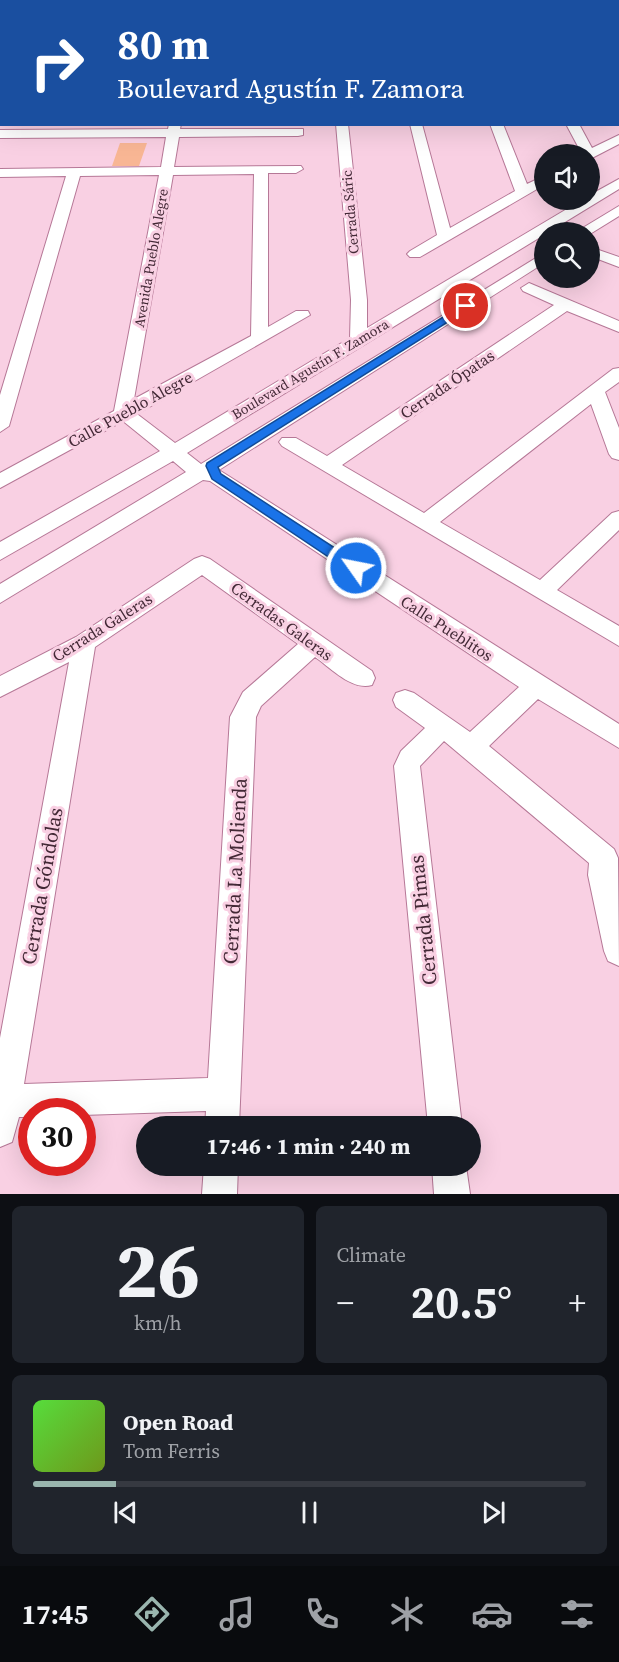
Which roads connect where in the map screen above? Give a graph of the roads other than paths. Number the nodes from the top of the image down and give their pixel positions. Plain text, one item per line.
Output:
1 (342, 126) edge
2 (417, 126) edge
3 (497, 126) edge
4 (573, 126) edge
5 (89, 129) edge
6 (174, 129) edge
7 (261, 129) edge
8 (4, 131) edge
9 (298, 132) dead end
10 (619, 139) edge
11 (583, 144) edge
12 (600, 149) edge
13 (296, 169) dead end
14 (261, 170) junction
15 (74, 172) junction
16 (166, 172) junction
17 (0, 173) edge
18 (619, 183) edge
19 (534, 186) edge
20 (523, 192) junction
21 (619, 210) edge
22 (561, 222) edge
23 (600, 222) edge
24 (444, 236) junction
25 (534, 238) edge
26 (415, 254) dead end
27 (600, 255) edge
28 (619, 262) edge
29 (534, 263) edge
30 (529, 288) dead end
31 (358, 300) junction
32 (566, 304) junction
33 (302, 315) dead end
34 (396, 316) junction
35 (619, 327) edge
36 (260, 338) junction
37 (359, 338) junction
38 (619, 373) edge
39 (596, 392) junction
40 (130, 403) junction
41 (0, 426) edge
42 (289, 442) dead end
43 (178, 448) junction
44 (619, 454) edge
45 (329, 464) junction
46 (209, 472) junction
47 (0, 481) edge
48 (619, 518) edge
49 (426, 522) junction
50 (0, 552) edge
51 (202, 564) joint
52 (543, 590) junction
53 (0, 595) edge
54 (619, 637) edge
55 (84, 642) junction
56 (313, 645) junction
57 (363, 678) dead end
58 (536, 686) junction
59 (0, 687) edge
60 (405, 700) dead end
61 (442, 727) junction
62 (619, 736) edge
63 (471, 747) junction
64 (612, 856) edge
65 (619, 951) edge
66 (223, 1094) junction
67 (2, 1111) edge
68 (222, 1116) edge
69 (444, 1116) edge
70 (221, 1176) edge
71 (450, 1176) edge
72 (220, 1194) edge
73 (452, 1194) edge

1 - 31 street, Cerrada Sáric
2 - 24 street
3 - 20 street
4 - 11 street
5 - 6 street
5 - 8 street
6 - 7 street
6 - 16 street, Avenida Pueblo Alegre
7 - 9 street
10 - 12 street
13 - 14 street
14 - 16 street
14 - 36 street
15 - 16 street
15 - 17 street
15 - 41 street
16 - 40 street, Avenida Pueblo Alegre
18 - 22 street, Boulevard Agustín F. Zamora
19 - 20 street
20 - 24 street
21 - 23 street
24 - 26 street
25 - 34 street, Boulevard Agustín F. Zamora
27 - 28 street
29 - 46 street, Boulevard Agustín F. Zamora
30 - 32 street
31 - 34 street
31 - 37 street, Cerrada Sáric
32 - 35 street
32 - 45 street, Cerrada Ópatas
33 - 36 street, Calle Pueblo Alegre
34 - 37 street, Boulevard Agustín F. Zamora
36 - 40 street, Calle Pueblo Alegre
37 - 43 street, Boulevard Agustín F. Zamora
38 - 39 street
39 - 44 street
39 - 49 street
40 - 43 street
40 - 47 street, Calle Pueblo Alegre
42 - 45 street
43 - 46 street
43 - 50 street, Boulevard Agustín F. Zamora
45 - 49 street
46 - 53 street, Boulevard Agustín F. Zamora
46 - 58 street, Calle Pueblitos
48 - 52 street
49 - 52 street
51 - 55 street, Cerrada Galeras
51 - 56 street, Cerradas Galeras
52 - 54 street
55 - 59 street, Cerrada Galeras
55 - 67 street, Cerrada Góndolas
56 - 57 street, Cerradas Galeras
56 - 66 street, Cerrada La Molienda
58 - 62 street, Calle Pueblitos
58 - 63 street
60 - 61 street
61 - 63 street
61 - 69 street, Cerrada Pimas
63 - 64 street
64 - 65 street
66 - 67 street
66 - 68 street, Cerrada La Molienda
70 - 72 street
71 - 73 street

